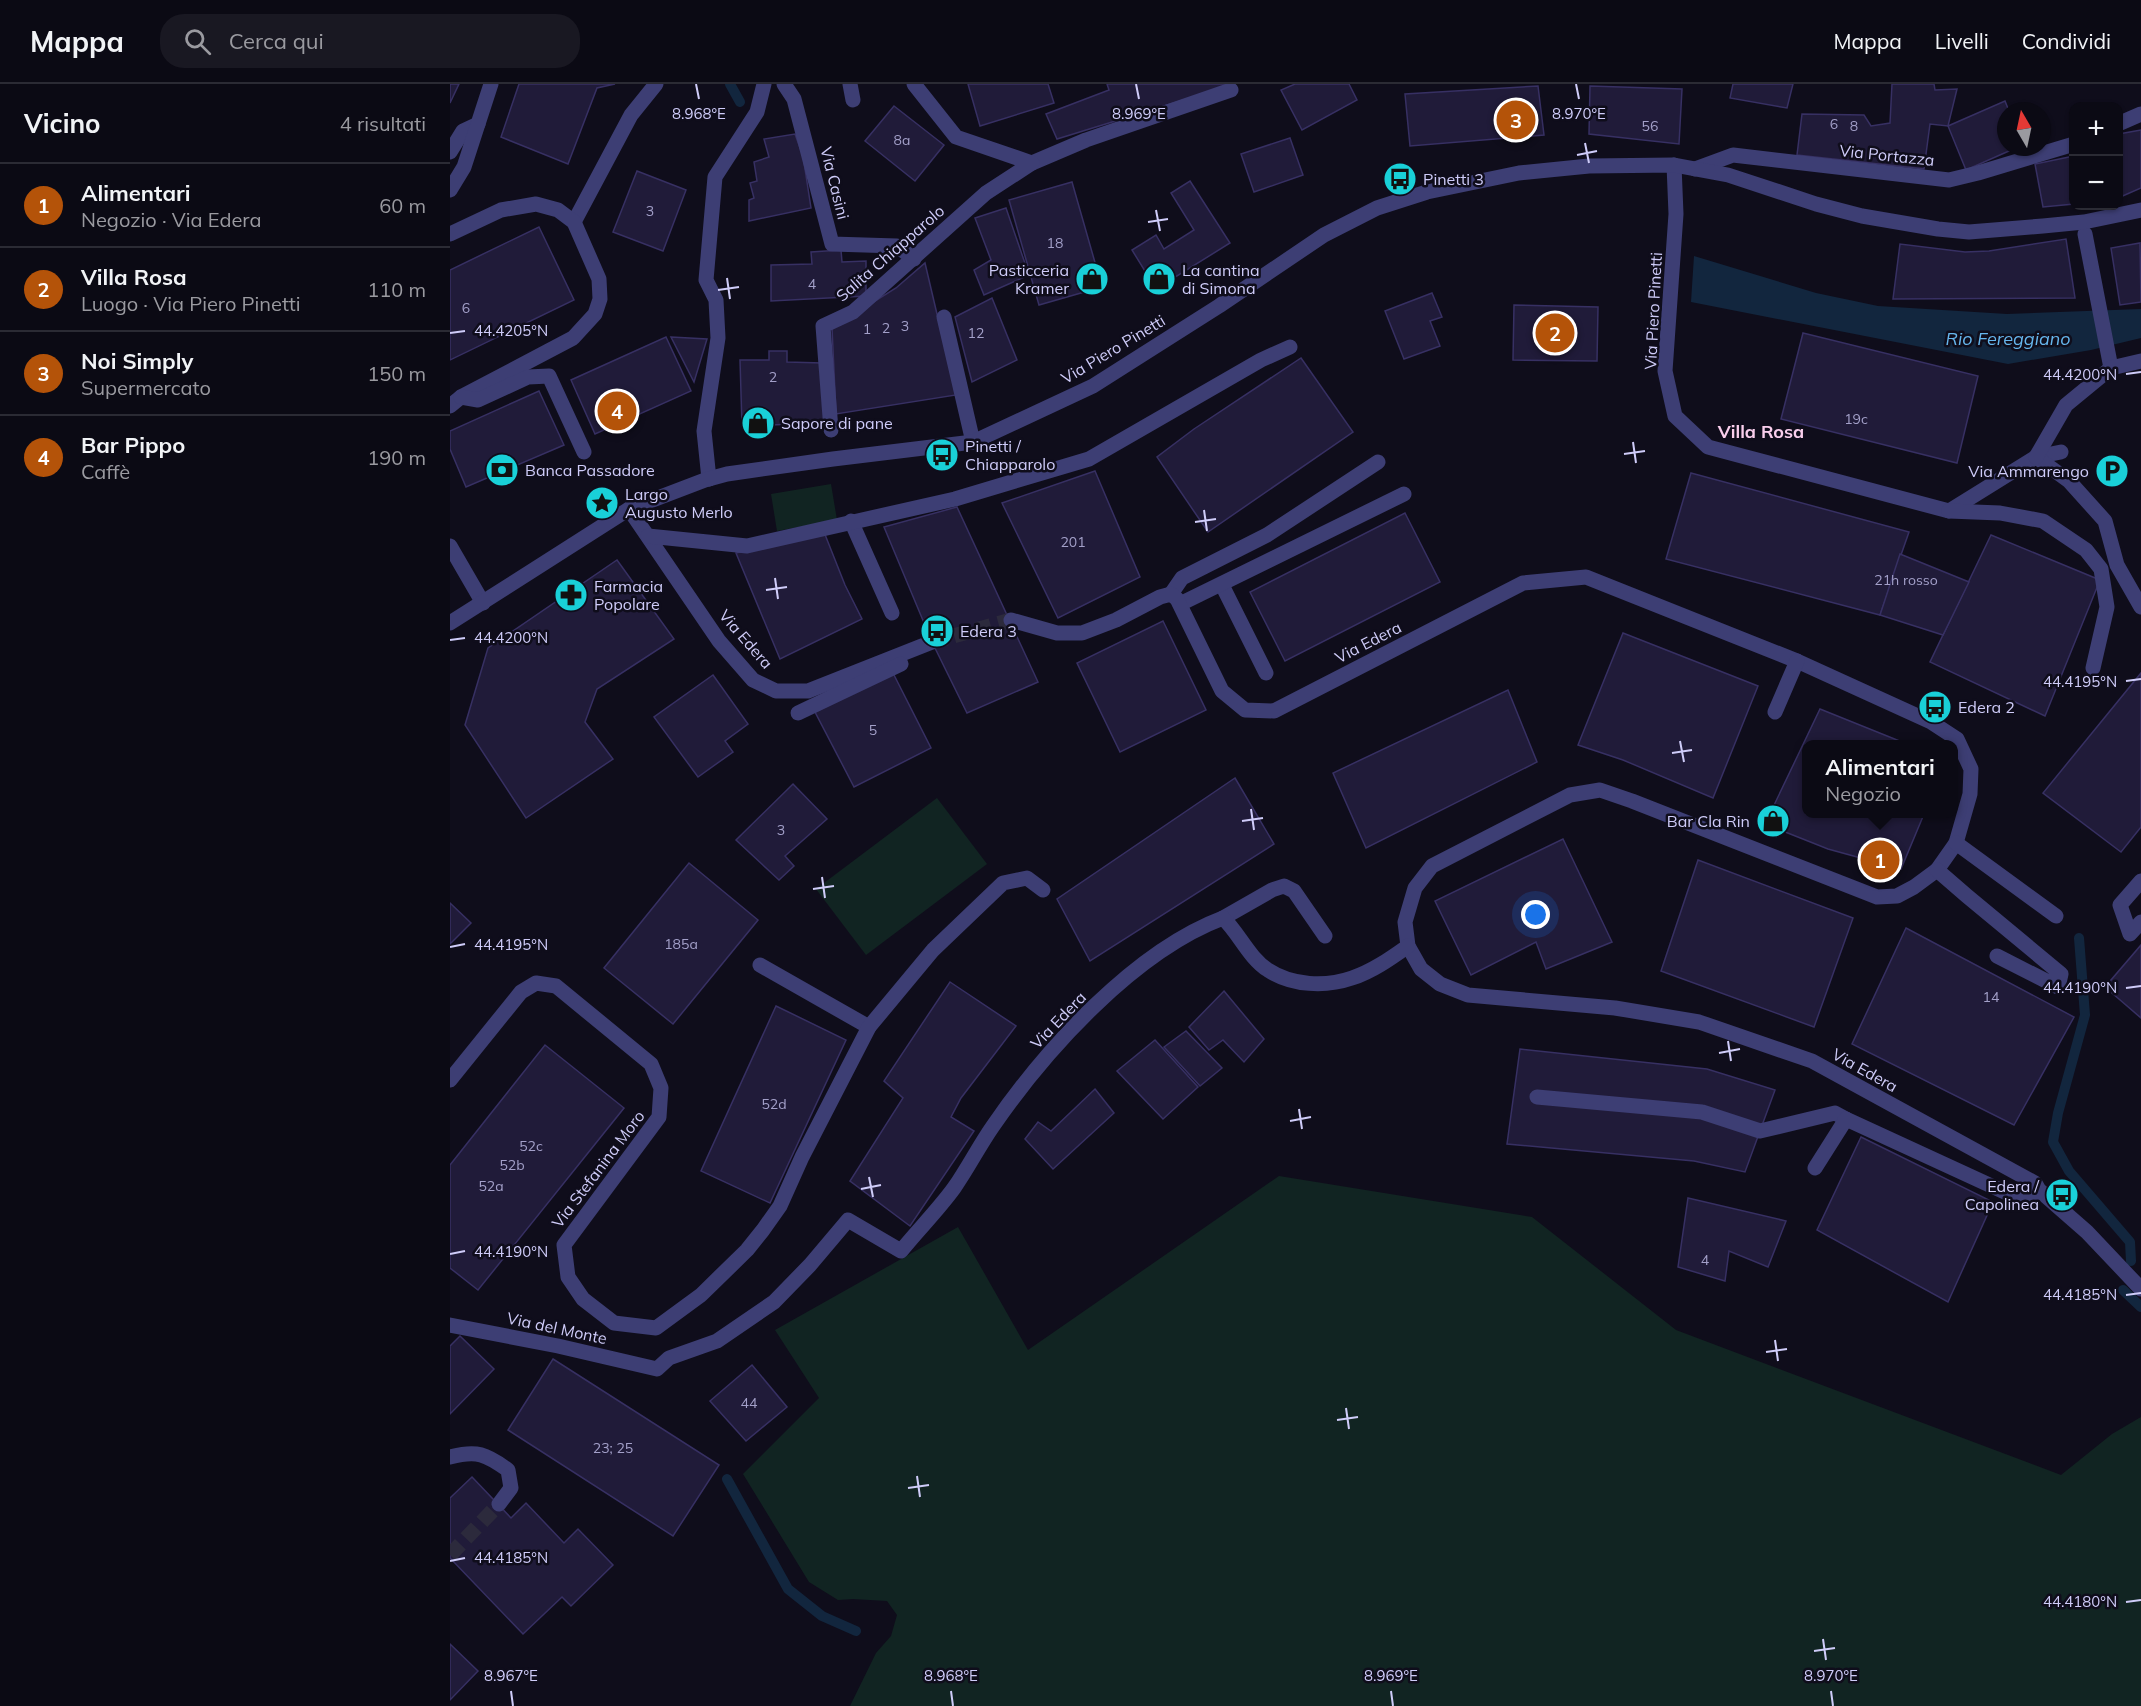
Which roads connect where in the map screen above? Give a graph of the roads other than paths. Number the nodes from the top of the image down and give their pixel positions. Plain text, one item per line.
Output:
1 (491, 84) edge
2 (656, 84) edge
3 (764, 84) edge
4 (784, 84) edge
5 (850, 84) edge
6 (914, 84) edge
7 (1231, 90) dead end
8 (853, 100) dead end
9 (2141, 114) edge
10 (2123, 122) edge
11 (478, 124) junction
12 (2069, 145) edge
13 (450, 152) edge
14 (1032, 163) junction
15 (1674, 165) junction
16 (1695, 169) junction
17 (450, 189) edge
18 (2141, 210) edge
19 (574, 222) junction
20 (450, 234) edge
21 (2085, 234) dead end
22 (914, 259) junction
23 (945, 317) dead end
24 (1290, 347) dead end
25 (2141, 361) edge
26 (2111, 368) junction
27 (455, 401) edge
28 (831, 430) dead end
29 (973, 442) junction
30 (585, 452) dead end
31 (2061, 452) dead end
32 (2036, 458) junction
33 (1378, 462) dead end
34 (709, 478) junction
35 (1404, 494) dead end
36 (629, 509) junction
37 (1949, 511) junction
38 (850, 521) junction
39 (648, 536) junction
40 (450, 546) edge
41 (1222, 585) junction
42 (1175, 599) junction
43 (483, 603) junction
44 (2141, 607) edge
45 (892, 613) dead end
46 (1011, 620) tunnel mouth
47 (450, 623) edge
48 (1797, 661) junction
49 (2093, 668) dead end
50 (1266, 673) dead end
51 (1775, 712) dead end
52 (798, 713) dead end
53 (1957, 740) edge
54 (1958, 741) edge
55 (1956, 843) junction
56 (1937, 870) junction
57 (2141, 881) edge
58 (1043, 890) dead end
59 (2056, 916) dead end
60 (1223, 918) junction
61 (2141, 922) edge
62 (1325, 936) dead end
63 (1408, 946) junction
64 (1997, 956) dead end
65 (760, 965) dead end
66 (869, 1027) junction
67 (450, 1080) edge
68 (1537, 1097) dead end
69 (1846, 1119) junction
70 (1815, 1168) dead end
71 (2039, 1190) junction
72 (2136, 1284) edge
73 (450, 1325) edge
74 (657, 1369) joint
75 (450, 1457) edge
76 (500, 1504) tunnel mouth

1 - 11 street
2 - 19 street
3 - 34 street
4 - 22 street, Via Casini
5 - 8 street
6 - 14 street
7 - 14 street, Salita Chiapparolo
9 - 10 street
11 - 13 street
11 - 17 street
12 - 16 street, Via Portazza
14 - 22 street, Salita Chiapparolo
15 - 16 street, Via Piero Pinetti
15 - 29 street, Via Piero Pinetti
15 - 37 street, Via Piero Pinetti
16 - 18 street, Via Piero Pinetti
19 - 20 street
19 - 27 street
21 - 26 street
22 - 28 street, Salita Chiapparolo
23 - 29 street
24 - 38 street
25 - 26 street
26 - 32 street
27 - 30 street
29 - 34 street, Via Piero Pinetti
31 - 32 street
32 - 37 street
32 - 44 street
33 - 42 street
34 - 36 street
35 - 41 street
36 - 39 street, Via Edera
36 - 43 street
37 - 49 street, Via Piero Pinetti
38 - 39 street
38 - 45 street
39 - 52 street, Via Edera
40 - 43 street
41 - 42 street
41 - 50 street
42 - 46 street
42 - 48 street, Via Edera
43 - 47 street
48 - 51 street
48 - 53 street, Via Edera
54 - 55 street, Via Edera
55 - 56 street, Via Edera
55 - 59 street
56 - 63 street, Via Edera
56 - 64 street
57 - 61 street
58 - 66 street, Via Stefanina Moro
60 - 62 street, Via Edera
60 - 63 street
60 - 74 street, Via Edera
63 - 71 street, Via Edera
65 - 66 street
66 - 67 street, Via Stefanina Moro
68 - 69 street
69 - 70 street
69 - 71 street
71 - 72 street, Via Edera
73 - 74 street, Via del Monte
75 - 76 street

